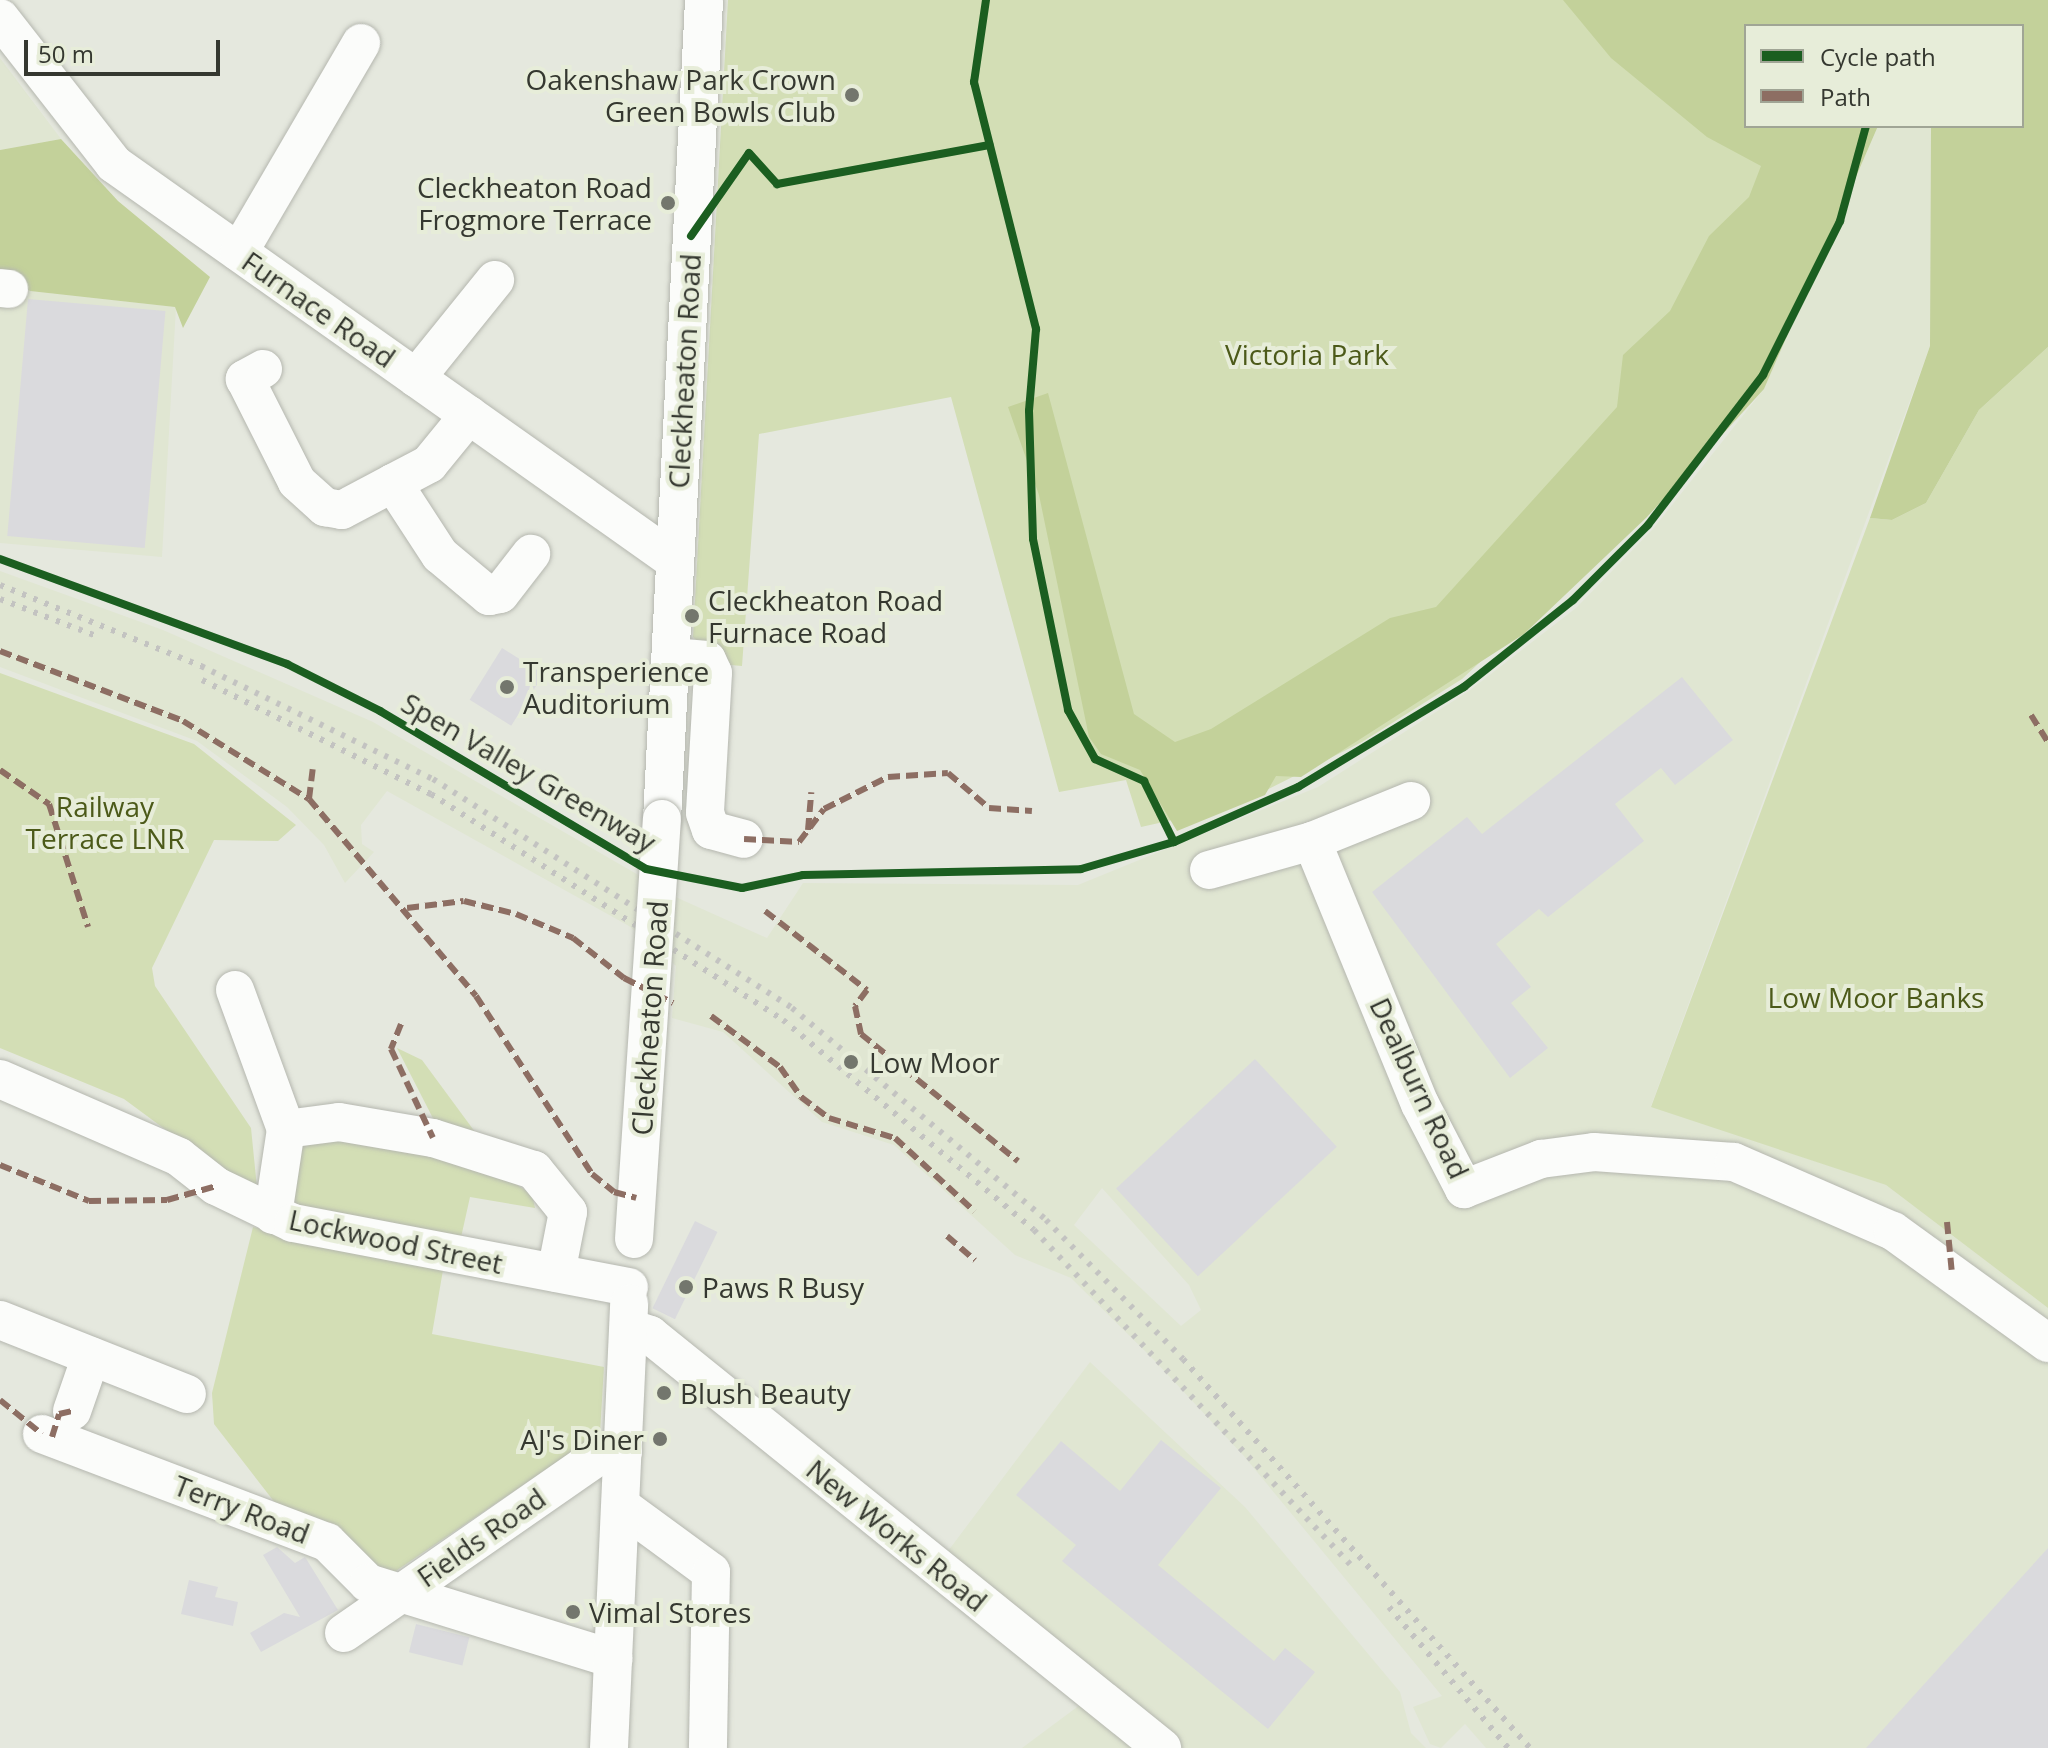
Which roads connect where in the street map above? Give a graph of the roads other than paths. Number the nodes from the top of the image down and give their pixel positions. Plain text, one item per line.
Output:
1 (704, 0) edge
2 (0, 18) edge
3 (361, 43) dead end
4 (239, 252) junction
5 (495, 280) dead end
6 (263, 369) dead end
7 (416, 378) junction
8 (469, 415) junction
9 (393, 483) junction
10 (531, 554) dead end
11 (675, 561) junction
12 (672, 657) junction
13 (1411, 801) dead end
14 (744, 839) dead end
15 (1312, 841) junction
16 (1209, 870) dead end
17 (235, 990) dead end
18 (0, 1079) edge
19 (286, 1129) junction
20 (273, 1215) junction
21 (556, 1273) junction
22 (629, 1287) junction
23 (0, 1320) edge
24 (629, 1328) junction
25 (2048, 1343) edge
26 (91, 1356) junction
27 (187, 1394) dead end
28 (72, 1411) dead end
29 (42, 1434) dead end
30 (623, 1452) junction
31 (624, 1508) junction
32 (401, 1592) junction
33 (344, 1633) dead end
34 (613, 1659) junction
35 (609, 1748) edge
36 (708, 1748) edge
37 (1162, 1748) edge

1 - 11 street, Cleckheaton Road
2 - 4 street, Furnace Road
3 - 4 street
4 - 7 street, Furnace Road
5 - 7 street
6 - 9 street
7 - 8 street, Furnace Road
8 - 9 street
8 - 11 street, Furnace Road
9 - 10 street
11 - 12 street, Cleckheaton Road
12 - 14 street
12 - 22 street, Cleckheaton Road, bridge
13 - 15 street
15 - 16 street
15 - 25 street, Dealburn Road
17 - 19 street
18 - 20 street, Lockwood Street
19 - 20 street
19 - 21 street
20 - 21 street, Lockwood Street
21 - 22 street, Lockwood Street
22 - 24 street, Cleckheaton Road
23 - 26 street
24 - 30 street, Cleckheaton Road
24 - 37 street, New Works Road
26 - 27 street
26 - 28 street
29 - 32 street, Terry Road
30 - 31 street, Cleckheaton Road
30 - 32 street, Fields Road
31 - 34 street, Cleckheaton Road
31 - 36 street
32 - 33 street, Fields Road
32 - 34 street, Terry Road
34 - 35 street, Cleckheaton Road

